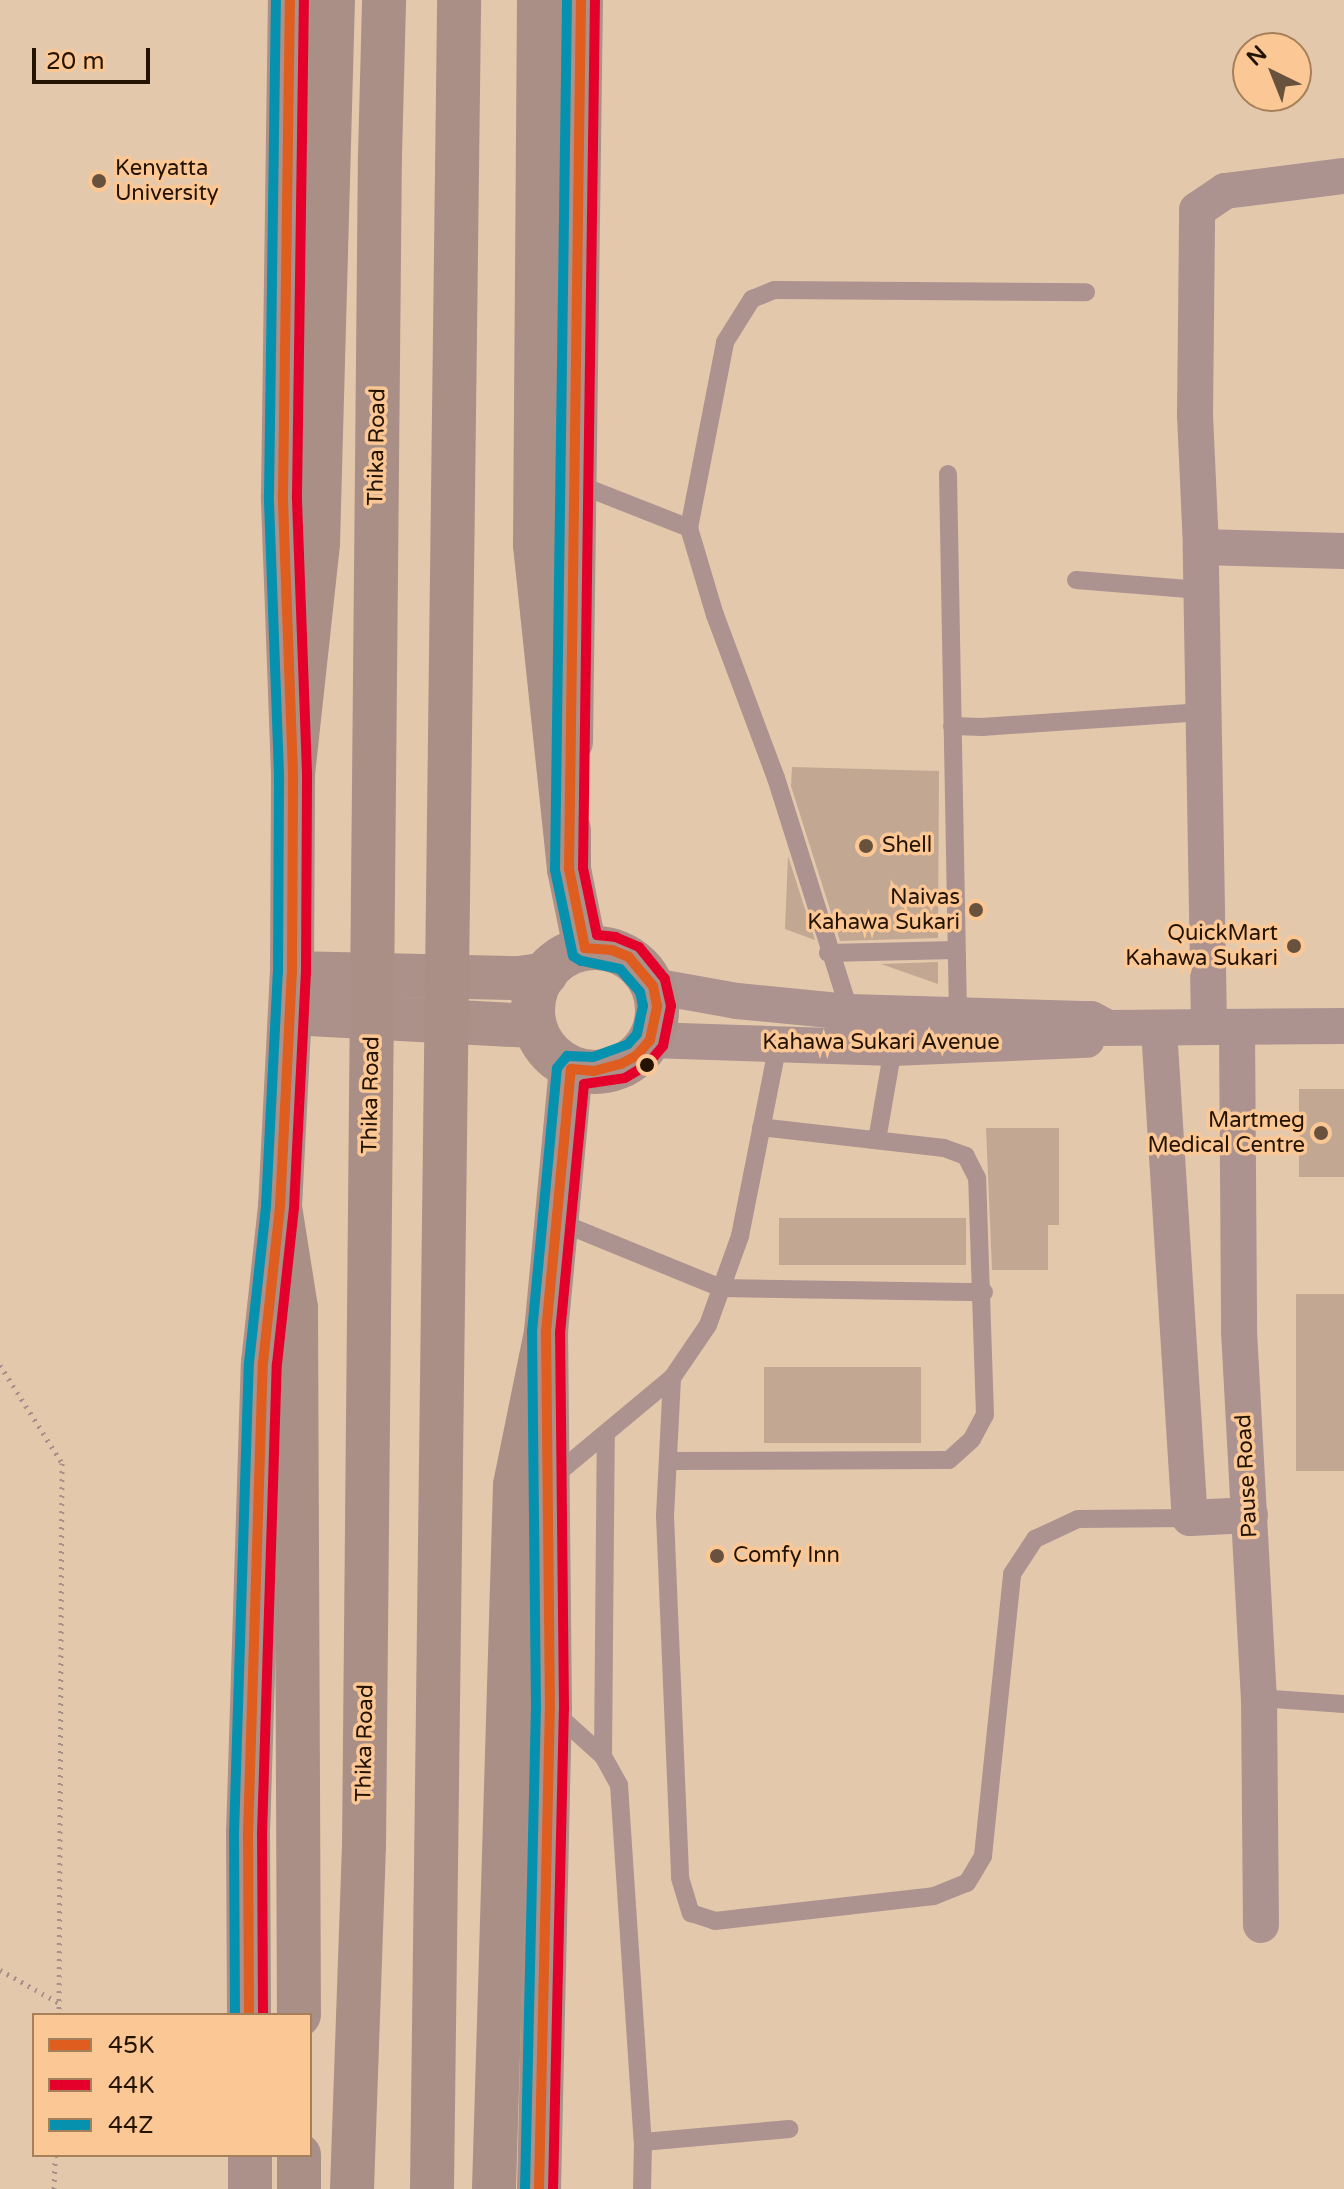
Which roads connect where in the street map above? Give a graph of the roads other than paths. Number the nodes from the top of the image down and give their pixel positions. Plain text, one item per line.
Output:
1 (290, 0) edge
2 (333, 0) edge
3 (384, 0) edge
4 (459, 0) edge
5 (539, 0) edge
6 (581, 0) edge
7 (1344, 176) edge
8 (1086, 292) dead end
9 (948, 474) dead end
10 (575, 482) junction
11 (689, 528) junction
12 (1201, 547) junction
13 (1344, 551) edge
14 (1076, 580) dead end
15 (1201, 590) junction
16 (1202, 712) junction
17 (952, 726) junction
18 (293, 774) junction
19 (569, 869) junction
20 (585, 948) junction
21 (956, 950) junction
22 (828, 953) junction
23 (546, 974) junction
24 (653, 986) junction
25 (292, 993) junction
26 (850, 1012) junction
27 (958, 1014) junction
28 (534, 1026) junction
29 (1223, 1026) junction
30 (1344, 1026) edge
31 (1108, 1028) junction
32 (1159, 1029) junction
33 (650, 1040) junction
34 (778, 1044) junction
35 (893, 1048) junction
36 (571, 1069) junction
37 (761, 1127) junction
38 (877, 1140) junction
39 (280, 1207) junction
40 (557, 1221) junction
41 (721, 1288) junction
42 (984, 1292) junction
43 (546, 1332) junction
44 (672, 1378) junction
45 (606, 1433) junction
46 (668, 1461) junction
47 (550, 1479) junction
48 (1250, 1515) junction
49 (1190, 1518) junction
50 (1259, 1698) junction
51 (1344, 1704) edge
52 (550, 1709) junction
53 (603, 1756) junction
54 (1261, 1925) dead end
55 (249, 2013) edge
56 (299, 2013) edge
57 (789, 2129) dead end
58 (643, 2142) junction
59 (250, 2157) edge
60 (299, 2157) edge
61 (250, 2189) edge
62 (299, 2189) edge
63 (352, 2189) edge
64 (432, 2189) edge
65 (494, 2189) edge
66 (539, 2189) edge
67 (642, 2189) edge

1 - 18 main road
2 - 18 highway
3 - 63 highway, Thika Road
4 - 64 highway
5 - 19 highway
6 - 10 main road
7 - 12 street, Pause Road
8 - 11 lane
9 - 17 lane
10 - 11 lane
10 - 19 main road
11 - 22 lane
12 - 13 street
12 - 15 street, Pause Road
14 - 15 lane
15 - 16 street, Pause Road
16 - 17 lane
16 - 29 street, Pause Road
17 - 21 lane
18 - 25 main road
19 - 20 main road
20 - 23 main road
20 - 24 main road
21 - 22 lane
21 - 27 lane
22 - 26 lane
23 - 25 main road
23 - 28 main road
24 - 26 street, Kahawa Sukari Avenue
24 - 33 main road
25 - 28 main road
25 - 39 main road
26 - 27 street, Kahawa Sukari Avenue
27 - 31 street, Kahawa Sukari Avenue
28 - 36 main road
29 - 30 street, Kahawa Sukari Avenue
29 - 32 street, Kahawa Sukari Avenue
29 - 48 street, Pause Road
31 - 32 street, Kahawa Sukari Avenue
31 - 35 street, Kahawa Sukari Avenue
32 - 49 street
33 - 34 street, Kahawa Sukari Avenue
33 - 36 main road
34 - 35 street, Kahawa Sukari Avenue
34 - 37 lane
35 - 38 lane
36 - 40 main road
37 - 38 lane
37 - 41 lane
38 - 42 lane
39 - 55 main road
39 - 56 highway
40 - 41 lane
40 - 43 main road
41 - 42 lane
41 - 44 lane
42 - 46 lane
43 - 47 main road
43 - 65 highway
44 - 45 lane
44 - 46 lane
45 - 47 lane
45 - 53 lane
46 - 49 lane
47 - 52 main road
48 - 49 street
48 - 50 street, Pause Road
50 - 51 lane
50 - 54 street, Pause Road
52 - 53 lane
52 - 66 main road
53 - 58 lane
57 - 58 lane
58 - 67 lane
59 - 61 main road
60 - 62 highway

